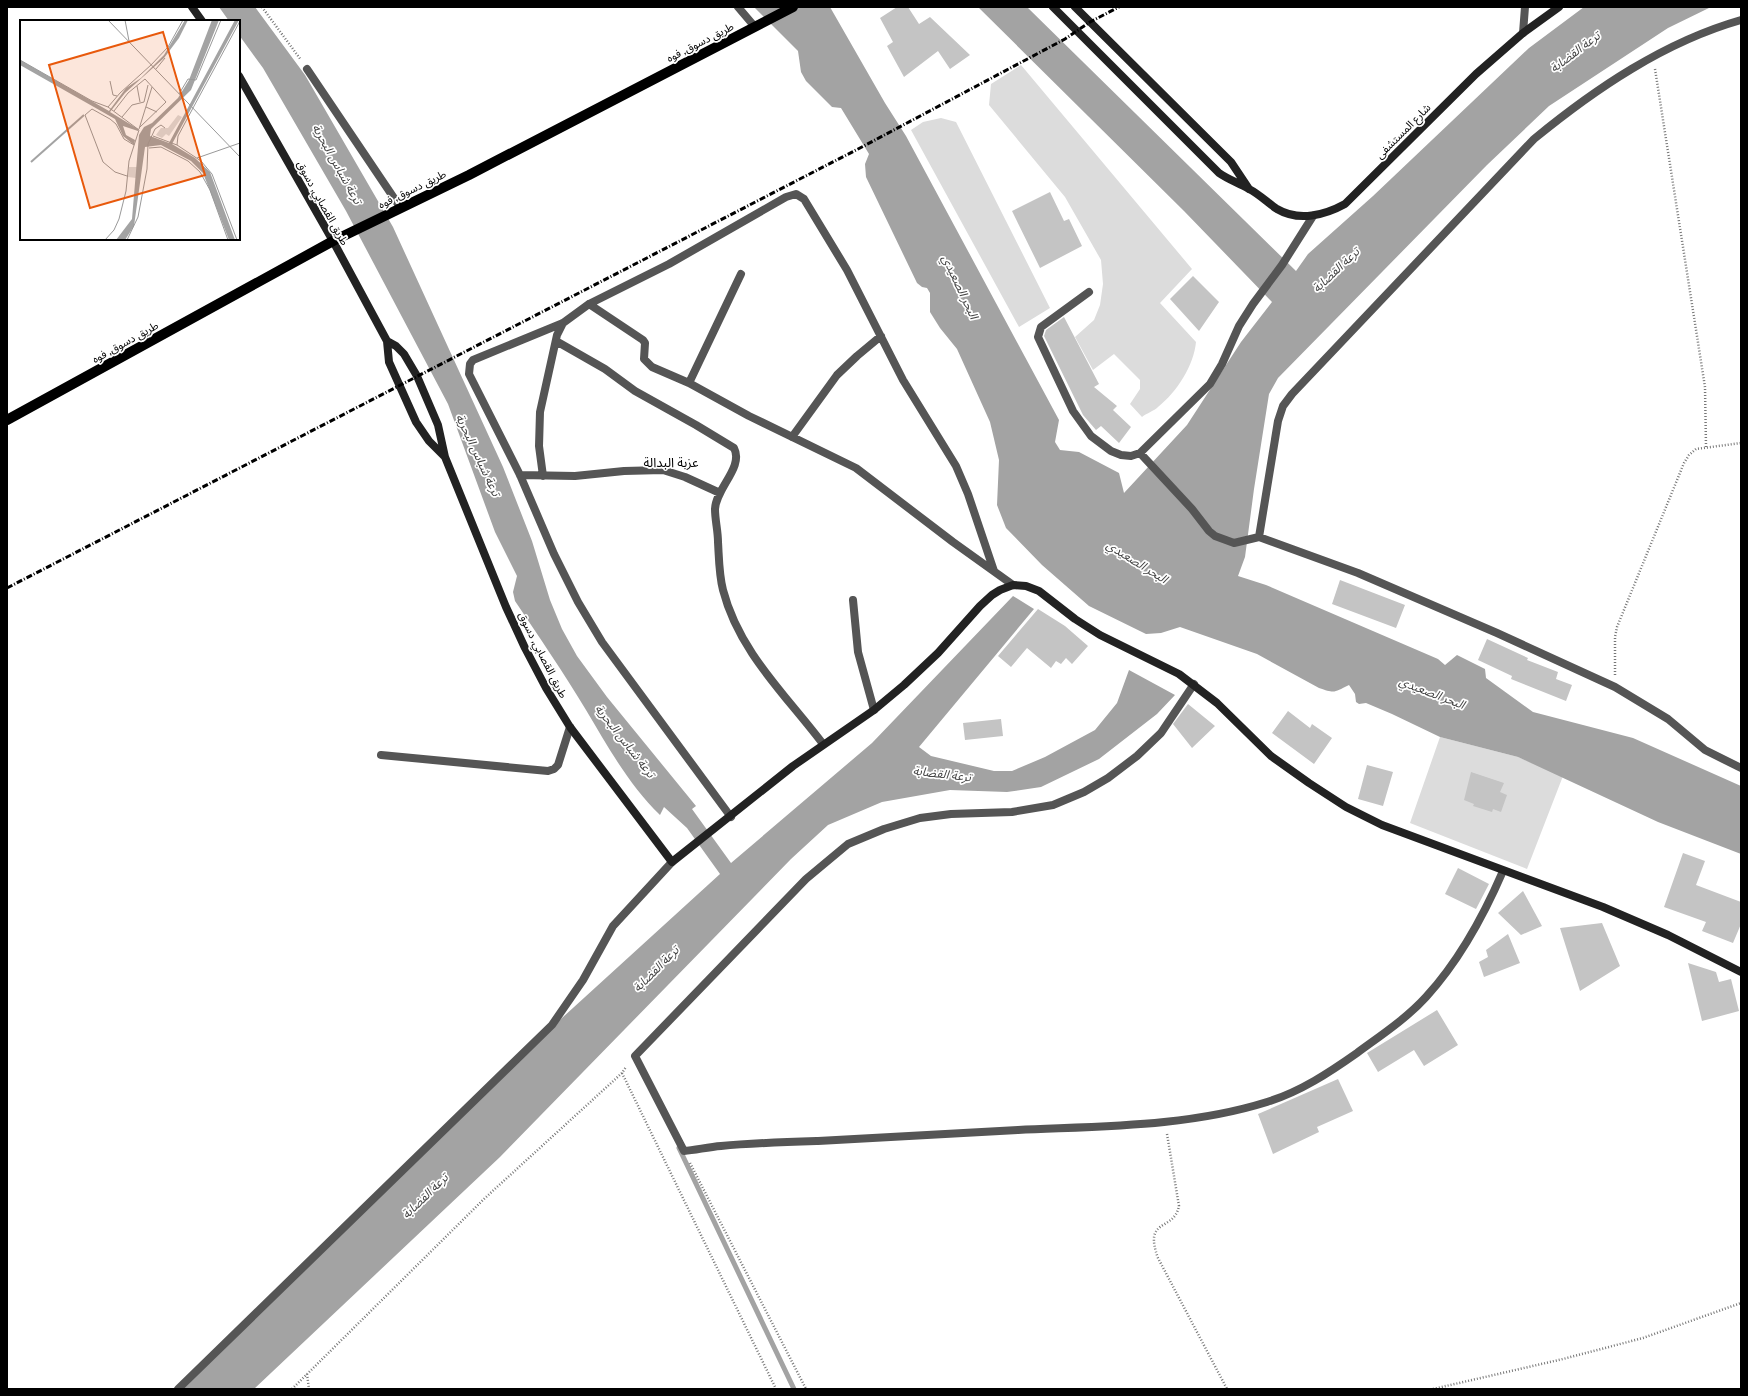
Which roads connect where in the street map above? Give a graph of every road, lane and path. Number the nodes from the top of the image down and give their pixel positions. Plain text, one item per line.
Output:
1 (192, 7) edge
2 (262, 7) edge
3 (738, 7) edge
4 (793, 7) edge
5 (1053, 7) edge
6 (1075, 7) edge
7 (1525, 7) edge
8 (1559, 7) edge
9 (201, 20) edge
10 (1741, 20) edge
11 (755, 27) junction
12 (1523, 33) junction
13 (1653, 57) junction
14 (307, 69) joint
15 (240, 78) edge
16 (1249, 188) junction
17 (400, 207) junction
18 (1313, 216) junction
19 (333, 241) junction
20 (741, 274) dead end
21 (1089, 292) dead end
22 (589, 304) junction
23 (563, 323) junction
24 (882, 336) junction
25 (387, 341) junction
26 (556, 341) junction
27 (689, 383) junction
28 (9, 418) edge
29 (792, 438) junction
30 (1741, 444) edge
31 (1706, 447) junction
32 (1140, 452) junction
33 (445, 457) junction
34 (520, 475) junction
35 (543, 476) junction
36 (720, 493) junction
37 (1259, 537) junction
38 (994, 571) junction
39 (1013, 585) junction
40 (853, 600) dead end
41 (1194, 684) junction
42 (1615, 687) junction
43 (874, 710) junction
44 (570, 727) junction
45 (823, 744) junction
46 (381, 755) dead end
47 (1741, 768) edge
48 (731, 817) junction
49 (672, 862) junction
50 (1503, 871) junction
51 (1741, 972) edge
52 (635, 1056) junction
53 (622, 1073) junction
54 (1165, 1121) junction
55 (684, 1151) junction
56 (1741, 1303) edge
57 (307, 1374) junction
58 (178, 1389) edge
59 (292, 1389) edge
60 (308, 1389) edge
61 (776, 1389) edge
62 (806, 1389) edge
63 (1227, 1389) edge
64 (1433, 1389) edge

1 - 9 main road
2 - 14 path
3 - 11 street
4 - 11 main road, طريق دسوق, فوه
5 - 16 main road, شارع المستشفى
6 - 16 main road, شارع المستشفى
7 - 12 street
8 - 12 main road, شارع المستشفى
10 - 13 street
11 - 17 main road, طريق دسوق, فوه
12 - 18 main road, شارع المستشفى
13 - 31 path
13 - 37 street
14 - 17 street
15 - 19 main road, طريق القصابي, دسوق
16 - 18 main road, شارع المستشفى
17 - 19 main road, طريق دسوق, فوه
18 - 32 street
19 - 25 main road, طريق القصابي, دسوق
19 - 28 main road, طريق دسوق, فوه
20 - 27 street
21 - 32 street
22 - 23 street
22 - 24 street
22 - 27 street
23 - 26 street
23 - 34 street
24 - 29 street
24 - 38 street
25 - 33 main road, طريق القصابي, دسوق
25 - 33 main road, طريق القصابي, دسوق
26 - 35 street
26 - 36 street
27 - 29 street
29 - 38 street
30 - 31 path
31 - 42 path
32 - 37 street
33 - 44 main road, طريق القصابي, دسوق
34 - 35 street
34 - 48 street
35 - 36 street
36 - 45 street
37 - 42 street
38 - 39 street
39 - 41 main road
39 - 43 main road
40 - 43 street
41 - 50 main road
41 - 52 street
42 - 47 street
43 - 45 main road
44 - 46 street
44 - 49 main road, طريق القصابي, دسوق
45 - 48 main road
48 - 49 main road
49 - 58 street
50 - 51 main road
50 - 54 street
52 - 53 path
52 - 55 street
53 - 57 path
53 - 61 path
54 - 55 street
54 - 63 path
55 - 62 path
56 - 64 path
57 - 59 path
57 - 60 path

